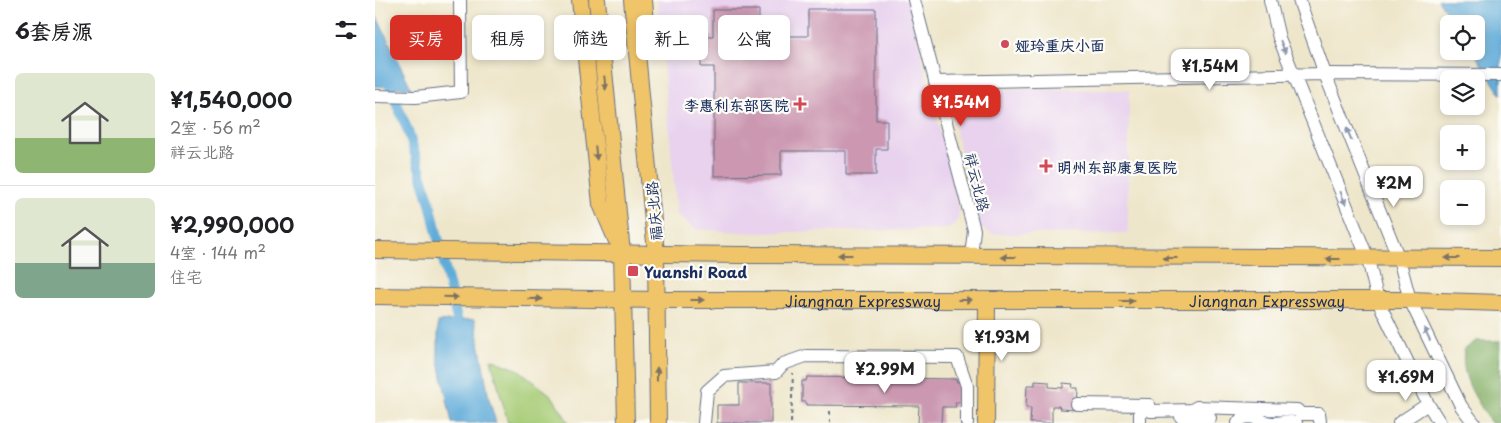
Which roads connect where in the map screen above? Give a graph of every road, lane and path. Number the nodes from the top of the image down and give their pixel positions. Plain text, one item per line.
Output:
1 (460, 0) edge
2 (580, 0) edge
3 (597, 0) edge
4 (632, 0) edge
5 (644, 0) edge
6 (914, 0) edge
7 (1270, 0) edge
8 (1299, 0) edge
9 (1325, 74) junction
10 (1294, 76) junction
11 (1501, 76) edge
12 (935, 82) junction
13 (375, 96) edge
14 (375, 250) edge
15 (623, 253) junction
16 (656, 253) junction
17 (971, 256) junction
18 (1501, 258) edge
19 (1368, 259) junction
20 (1399, 259) junction
21 (375, 296) edge
22 (622, 300) junction
23 (658, 300) junction
24 (987, 300) junction
25 (1410, 300) junction
26 (1378, 301) junction
27 (1501, 303) edge
28 (793, 360) junction
29 (1077, 404) dead end
30 (1428, 404) junction
31 (1146, 408) junction
32 (830, 411) dead end
33 (1211, 418) dead end
34 (1320, 422) edge
35 (626, 423) edge
36 (658, 423) edge
37 (703, 423) edge
38 (791, 423) edge
39 (830, 423) edge
40 (967, 423) edge
41 (986, 423) edge
42 (1140, 423) edge
43 (1238, 423) edge
44 (1296, 423) edge
45 (1399, 423) edge
46 (1440, 423) edge
47 (1474, 423) edge

1 - 13 street
2 -> 15 main road
3 -> 15 main road
4 - 16 main road, 福庆北路
5 - 16 main road
6 - 12 street, 祥云北路
7 -> 10 street
8 - 9 street
9 - 10 street
9 - 11 street
20 -> 9 street
10 - 12 street
10 -> 19 street
12 - 17 street, 祥云北路
14 - 15 main road
15 - 16 main road
15 - 22 main road
17 -> 16 main road
16 - 23 main road, 福庆北路
19 -> 17 main road
18 -> 20 main road
19 - 20 main road
19 - 26 street
20 - 25 street
21 -> 22 main road, Jiangnan Expressway
22 - 23 main road, Jiangnan Expressway
22 - 35 main road
23 -> 24 main road, Jiangnan Expressway
36 -> 23 main road, 福庆北路
24 -> 26 main road, Jiangnan Expressway
24 - 41 main road
25 - 26 main road, Jiangnan Expressway
25 - 27 main road, Jiangnan Expressway
47 -> 25 street
26 - 30 street
28 - 37 street
28 - 38 path
28 - 40 street
29 - 31 street
30 - 45 street
30 - 46 street
31 - 33 street
31 - 34 street
31 - 42 street
32 - 39 path
43 - 44 street

